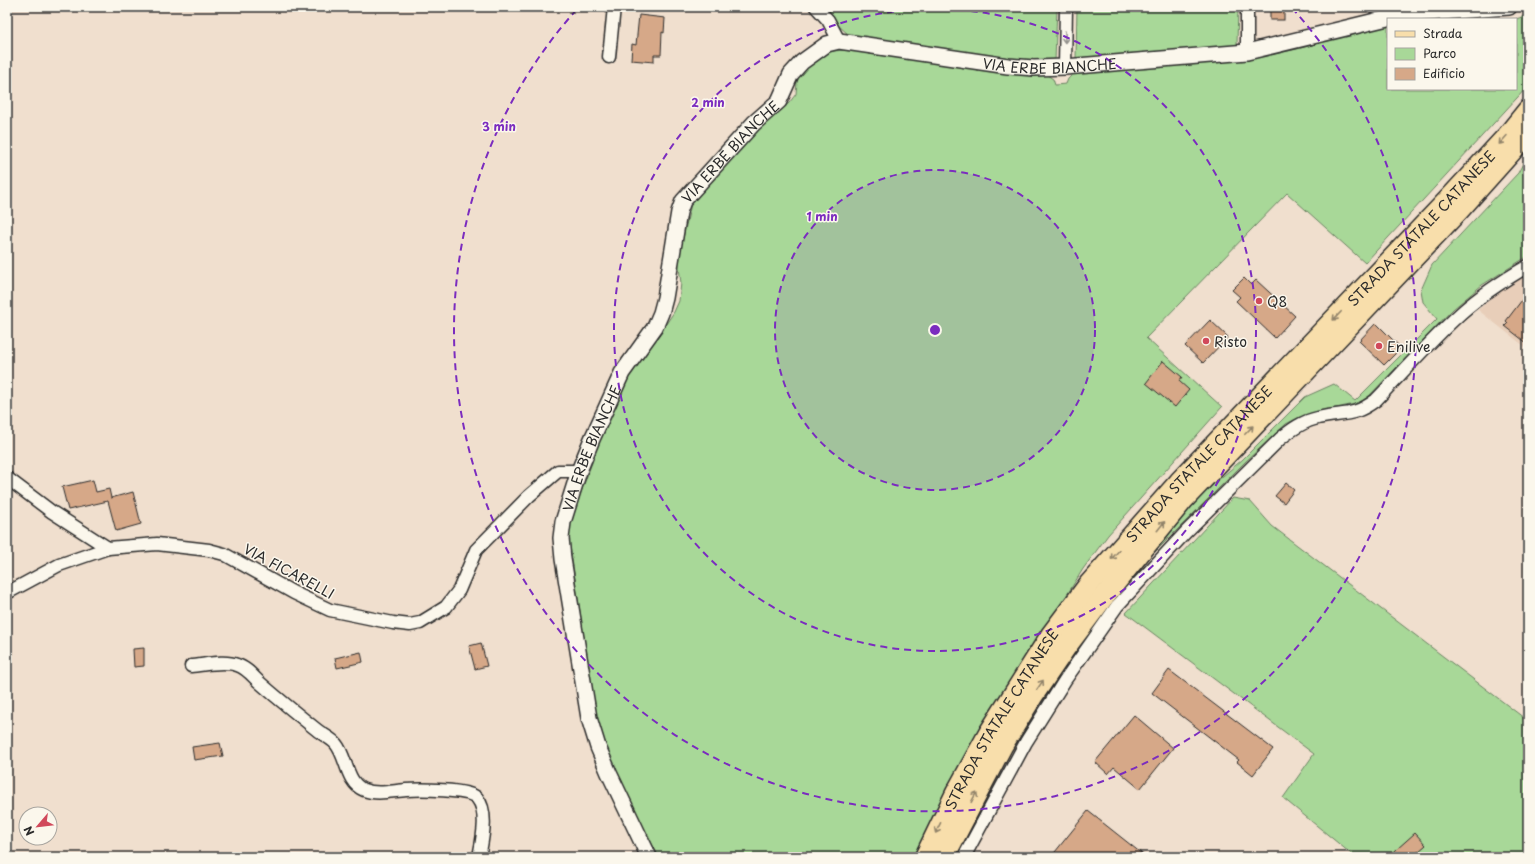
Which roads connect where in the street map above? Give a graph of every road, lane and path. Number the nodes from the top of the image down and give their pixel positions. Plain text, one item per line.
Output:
1 (614, 7) edge
2 (816, 7) edge
3 (1066, 7) edge
4 (1247, 7) edge
5 (1510, 7) edge
6 (1429, 10) edge
7 (839, 41) junction
8 (1247, 52) junction
9 (609, 57) dead end
10 (1065, 67) junction
11 (1528, 110) edge
12 (1528, 133) edge
13 (1528, 266) edge
14 (579, 471) junction
15 (7, 478) edge
16 (108, 548) junction
17 (7, 593) edge
18 (191, 666) dead end
19 (479, 857) edge
20 (649, 857) edge
21 (925, 857) edge
22 (944, 857) edge
23 (964, 857) edge

1 - 9 street
2 - 7 street
3 -> 10 street
4 - 8 street
5 - 6 street, VIA ERBE BIANCHE
6 - 8 street, VIA ERBE BIANCHE
7 - 10 street, VIA ERBE BIANCHE
7 - 14 street, VIA ERBE BIANCHE
8 - 10 street, VIA ERBE BIANCHE
11 -> 21 main road, STRADA STATALE CATANESE
22 -> 12 main road, STRADA STATALE CATANESE
13 - 23 street
14 - 16 street, VIA FICARELLI
14 - 20 street, VIA ERBE BIANCHE
15 - 16 street
16 - 17 street, VIA FICARELLI
18 - 19 street

